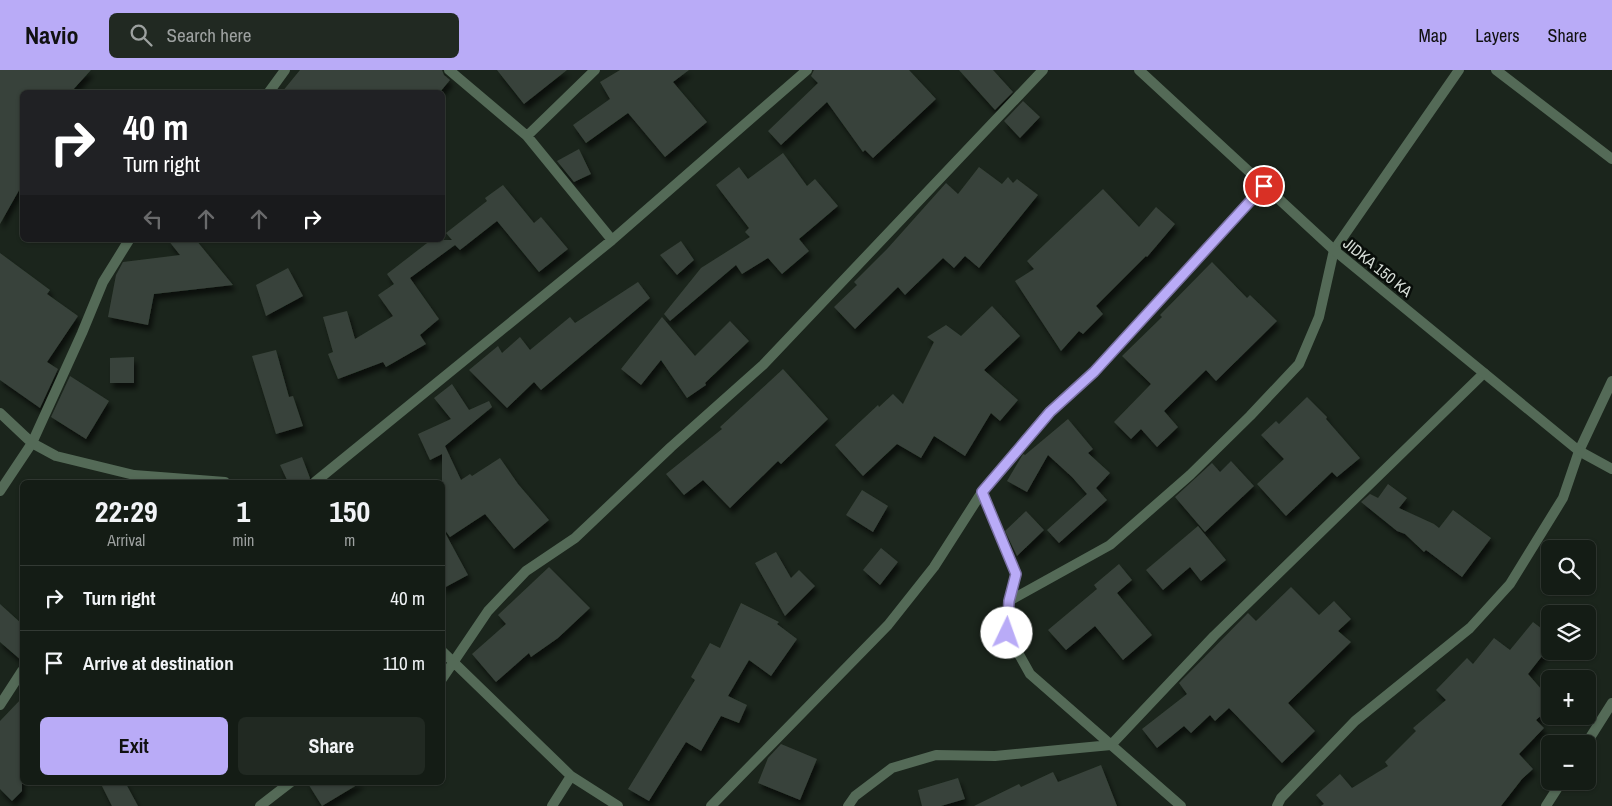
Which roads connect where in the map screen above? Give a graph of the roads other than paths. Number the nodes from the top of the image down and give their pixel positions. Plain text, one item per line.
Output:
1 (285, 70) edge
2 (449, 70) edge
3 (595, 70) edge
4 (807, 70) edge
5 (1044, 70) edge
6 (1139, 70) edge
7 (1459, 70) edge
8 (1496, 70) edge
9 (270, 90) edge
10 (527, 136) junction
11 (1612, 159) edge
12 (1264, 186) junction
13 (612, 240) junction
14 (128, 242) edge
15 (1334, 250) junction
16 (1484, 373) junction
17 (1612, 380) edge
18 (0, 413) edge
19 (32, 443) junction
20 (1579, 451) junction
21 (1612, 470) edge
22 (131, 479) edge
23 (162, 480) edge
24 (317, 480) edge
25 (0, 491) edge
26 (982, 492) junction
27 (1009, 601) junction
28 (445, 654) edge
29 (454, 662) junction
30 (20, 674) edge
31 (445, 675) edge
32 (1612, 703) edge
33 (0, 705) edge
34 (1592, 735) edge
35 (1111, 745) junction
36 (571, 776) junction
37 (287, 785) edge
38 (1556, 790) edge
39 (260, 806) edge
40 (552, 806) edge
41 (618, 806) edge
42 (711, 806) edge
43 (848, 806) edge
44 (1181, 806) edge
45 (1277, 806) edge
46 (1546, 806) edge

1 - 9 street
2 - 10 street
3 - 10 street
4 - 13 street
5 - 29 street
6 - 12 street, JIDKA 150 KA
7 - 15 street
8 - 11 street
10 - 13 street
12 - 15 street, JIDKA 150 KA
12 - 26 street
13 - 24 street
14 - 19 street
15 - 16 street, JIDKA 150 KA
15 - 27 street
16 - 20 street, JIDKA 150 KA
16 - 35 street
17 - 20 street
18 - 19 street
19 - 22 street
19 - 25 street
20 - 21 street, JIDKA 150 KA
20 - 45 street
22 - 23 street
26 - 27 street
26 - 42 street
27 - 35 street
28 - 29 street
29 - 31 street
29 - 36 street
30 - 33 street
32 - 34 street
35 - 43 street
35 - 44 street
36 - 40 street
36 - 41 street
37 - 39 street
38 - 46 street

